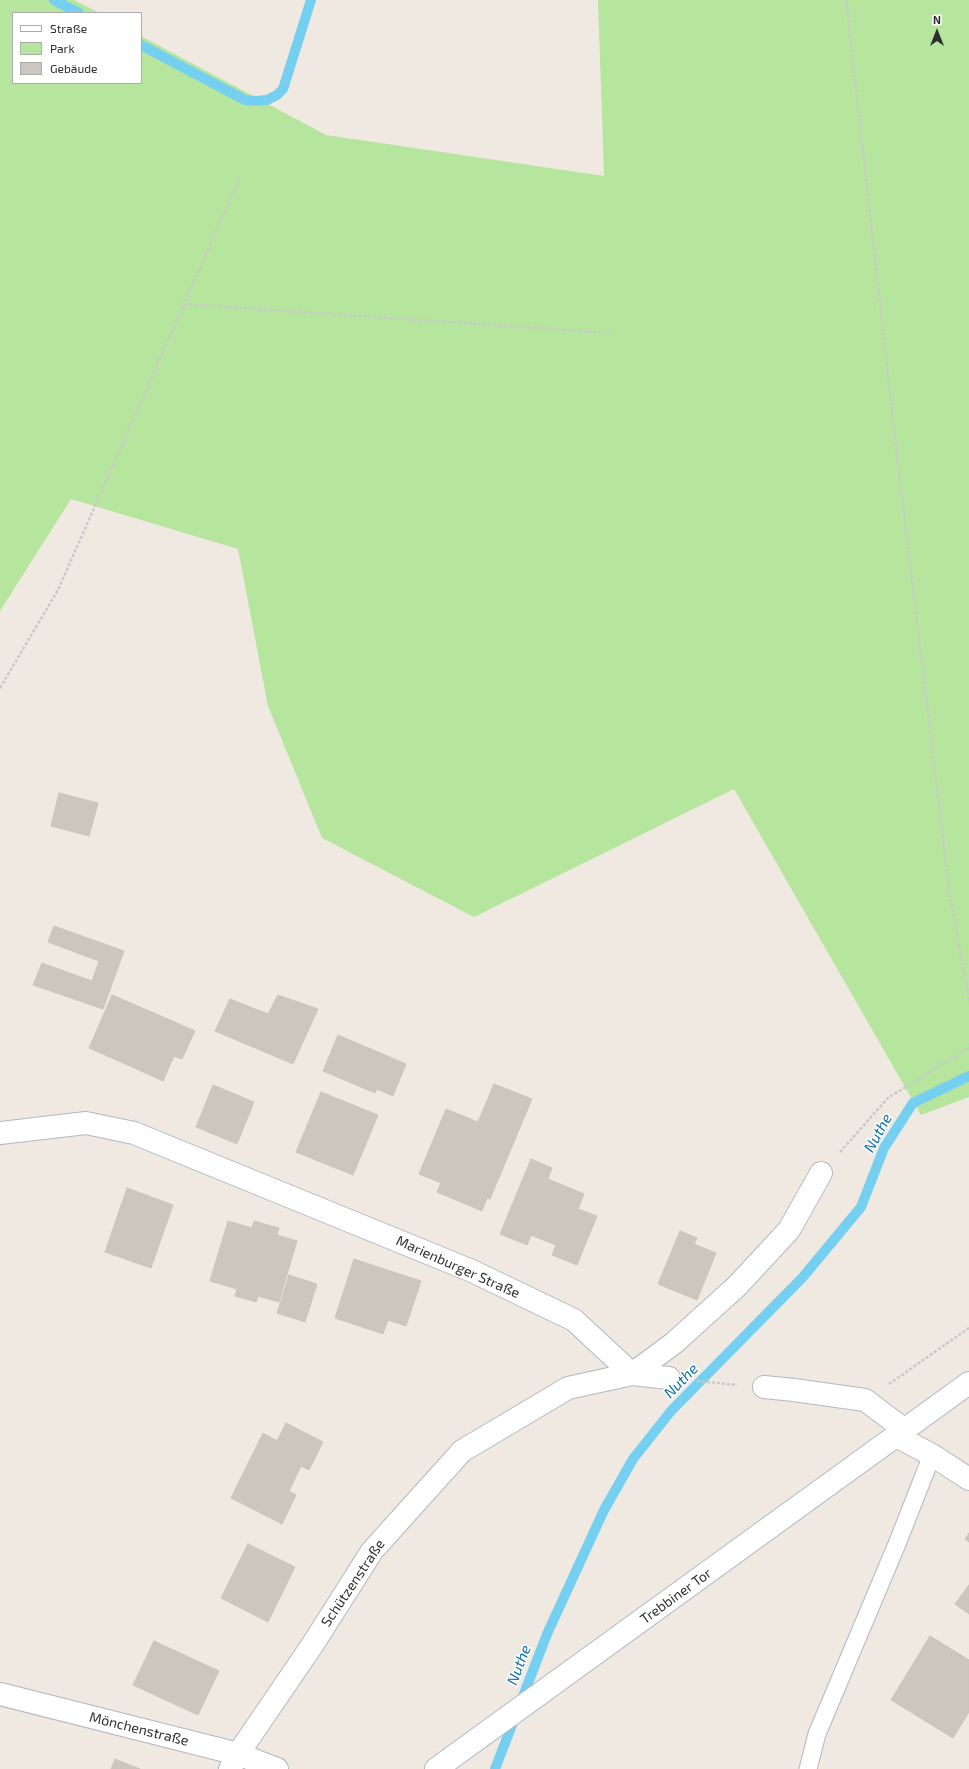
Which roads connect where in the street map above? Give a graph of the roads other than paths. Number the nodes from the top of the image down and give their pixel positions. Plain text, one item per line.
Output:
1 (0, 1133) edge
2 (821, 1173) road end
3 (632, 1374) junction
4 (669, 1378) road end
5 (969, 1383) edge
6 (764, 1387) road end
7 (900, 1433) junction
8 (932, 1455) junction
9 (969, 1479) edge
10 (0, 1694) edge
11 (234, 1762) edge
12 (441, 1765) edge
13 (277, 1769) edge
14 (808, 1769) edge

1 - 3 street, Marienburger Straße
2 - 3 street
3 - 4 street
3 - 11 street, Schützenstraße
5 - 7 street, Trebbiner Tor
6 - 7 street
7 - 8 street
7 - 12 street, Trebbiner Tor
8 - 9 street
8 - 14 lane
10 - 11 street, Mönchenstraße
11 - 13 street, Mönchenstraße

